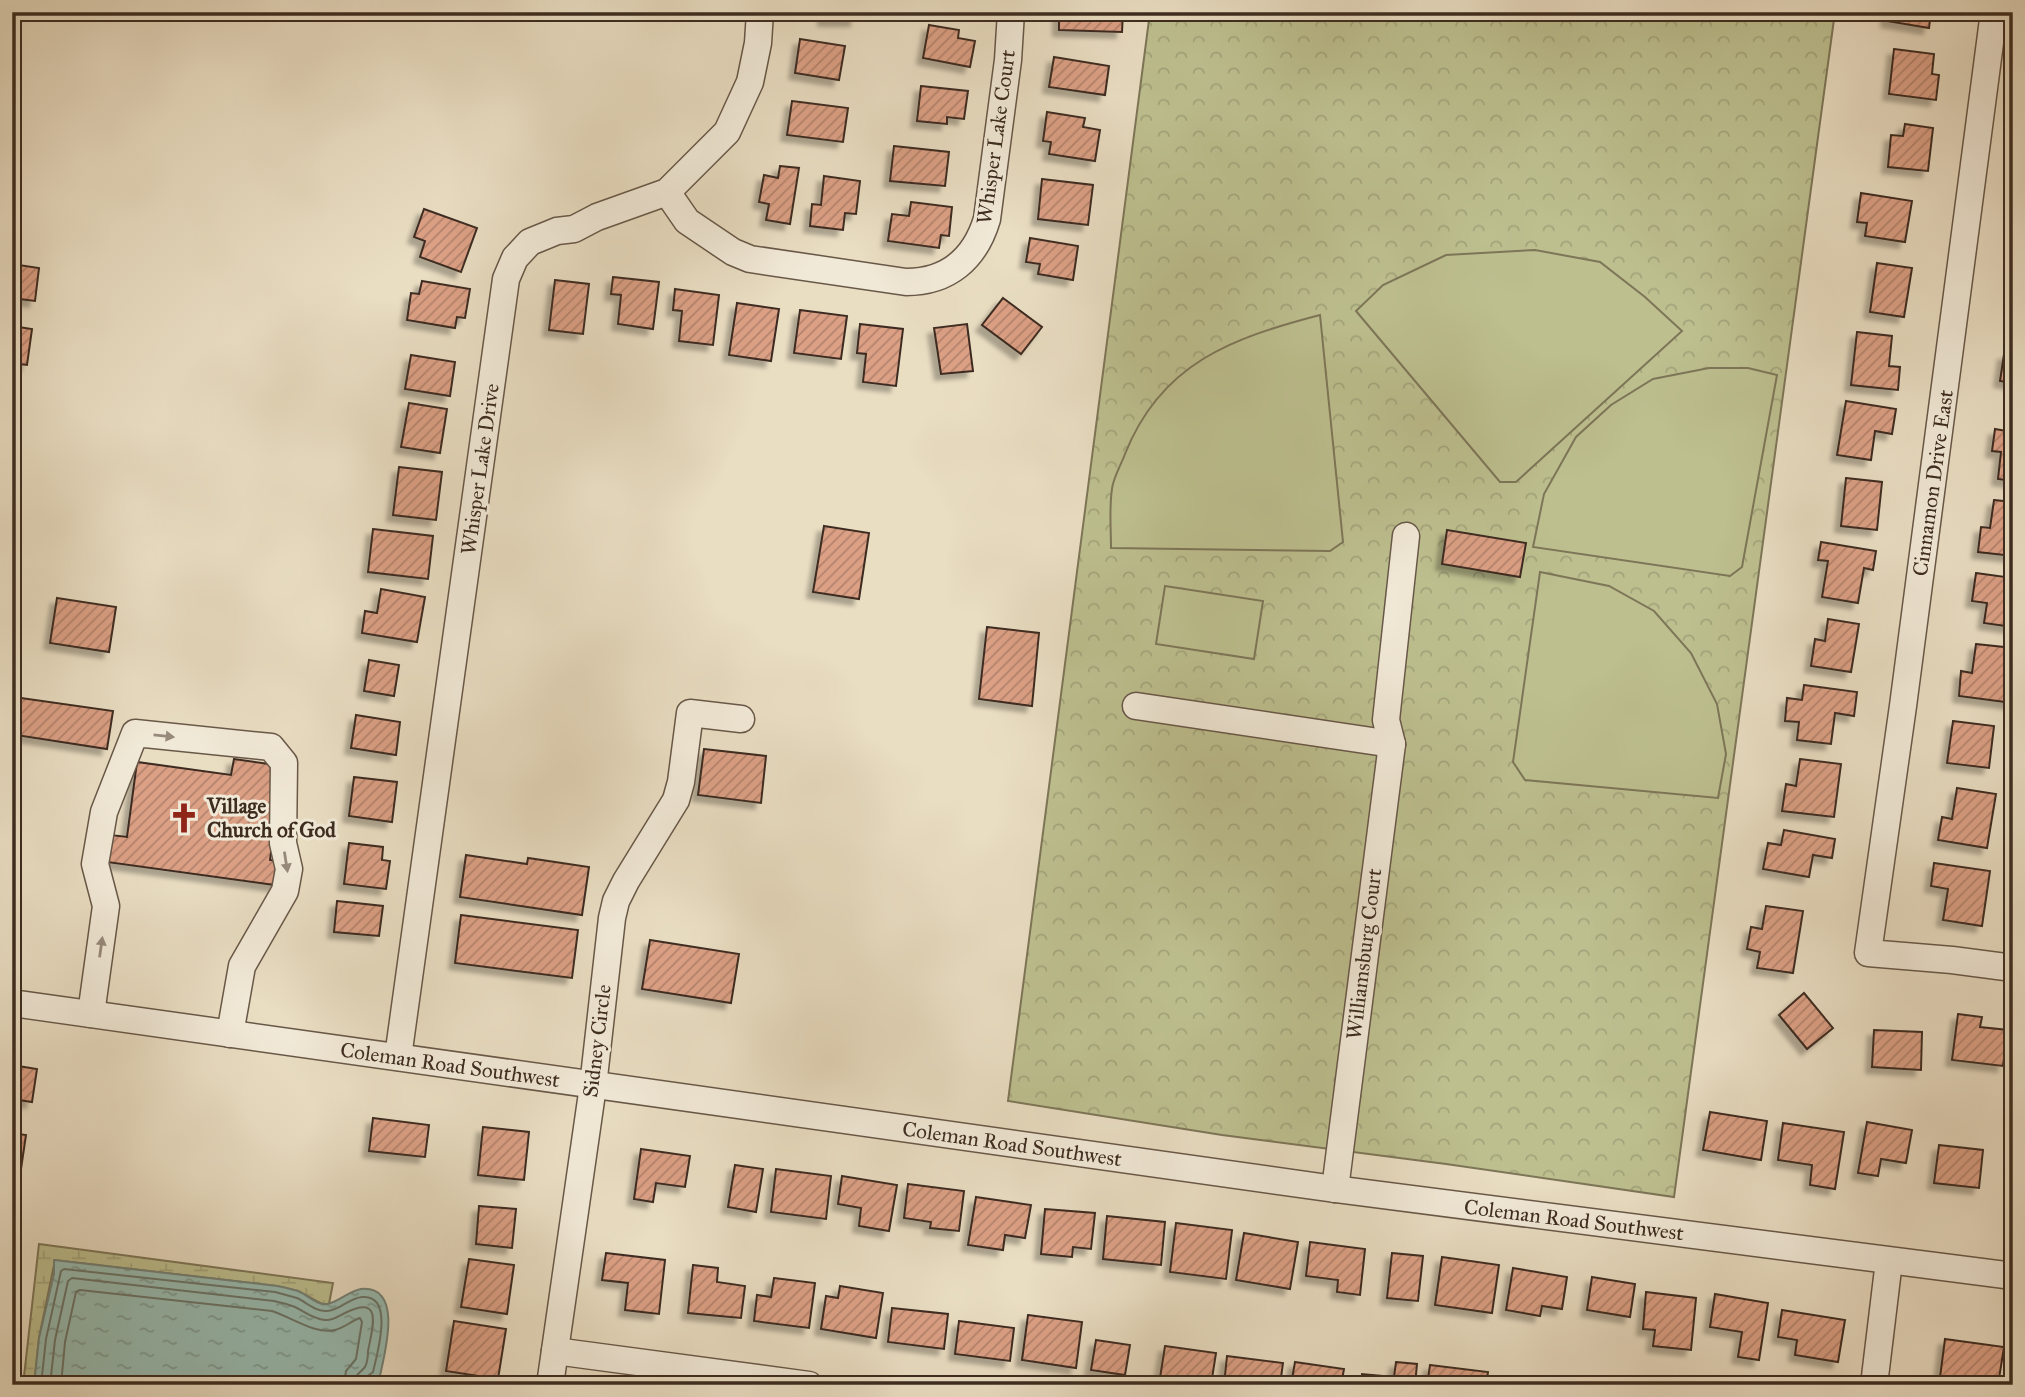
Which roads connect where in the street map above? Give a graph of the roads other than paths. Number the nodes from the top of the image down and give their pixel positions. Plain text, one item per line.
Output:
1 (760, 12) edge
2 (1011, 12) edge
3 (1994, 12) edge
4 (667, 192) junction
5 (1406, 536) dead end
6 (1136, 706) dead end
7 (741, 719) dead end
8 (1388, 732) junction
9 (2013, 968) edge
10 (12, 1003) edge
11 (91, 1014) junction
12 (230, 1034) junction
13 (398, 1057) junction
14 (593, 1086) junction
15 (1335, 1189) junction
16 (1889, 1261) junction
17 (2013, 1276) edge
18 (555, 1350) junction
19 (550, 1385) edge
20 (808, 1385) edge
21 (1874, 1385) edge

1 - 4 street, Whisper Lake Drive
2 - 4 street, Whisper Lake Court
3 - 9 street, Cinnamon Drive East
4 - 13 street, Whisper Lake Drive
5 - 8 street, Williamsburg Court
6 - 8 street
7 - 14 street, Sidney Circle
8 - 15 street, Williamsburg Court
10 - 11 street, Coleman Road Southwest
11 - 12 street, Coleman Road Southwest
11 -> 12 street
12 - 13 street, Coleman Road Southwest
13 - 14 street, Coleman Road Southwest
14 - 15 street, Coleman Road Southwest
14 - 18 street, Sidney Circle
15 - 16 street, Coleman Road Southwest
16 - 17 street, Coleman Road Southwest
16 - 21 street
18 - 19 street, Sidney Circle
18 - 20 street

